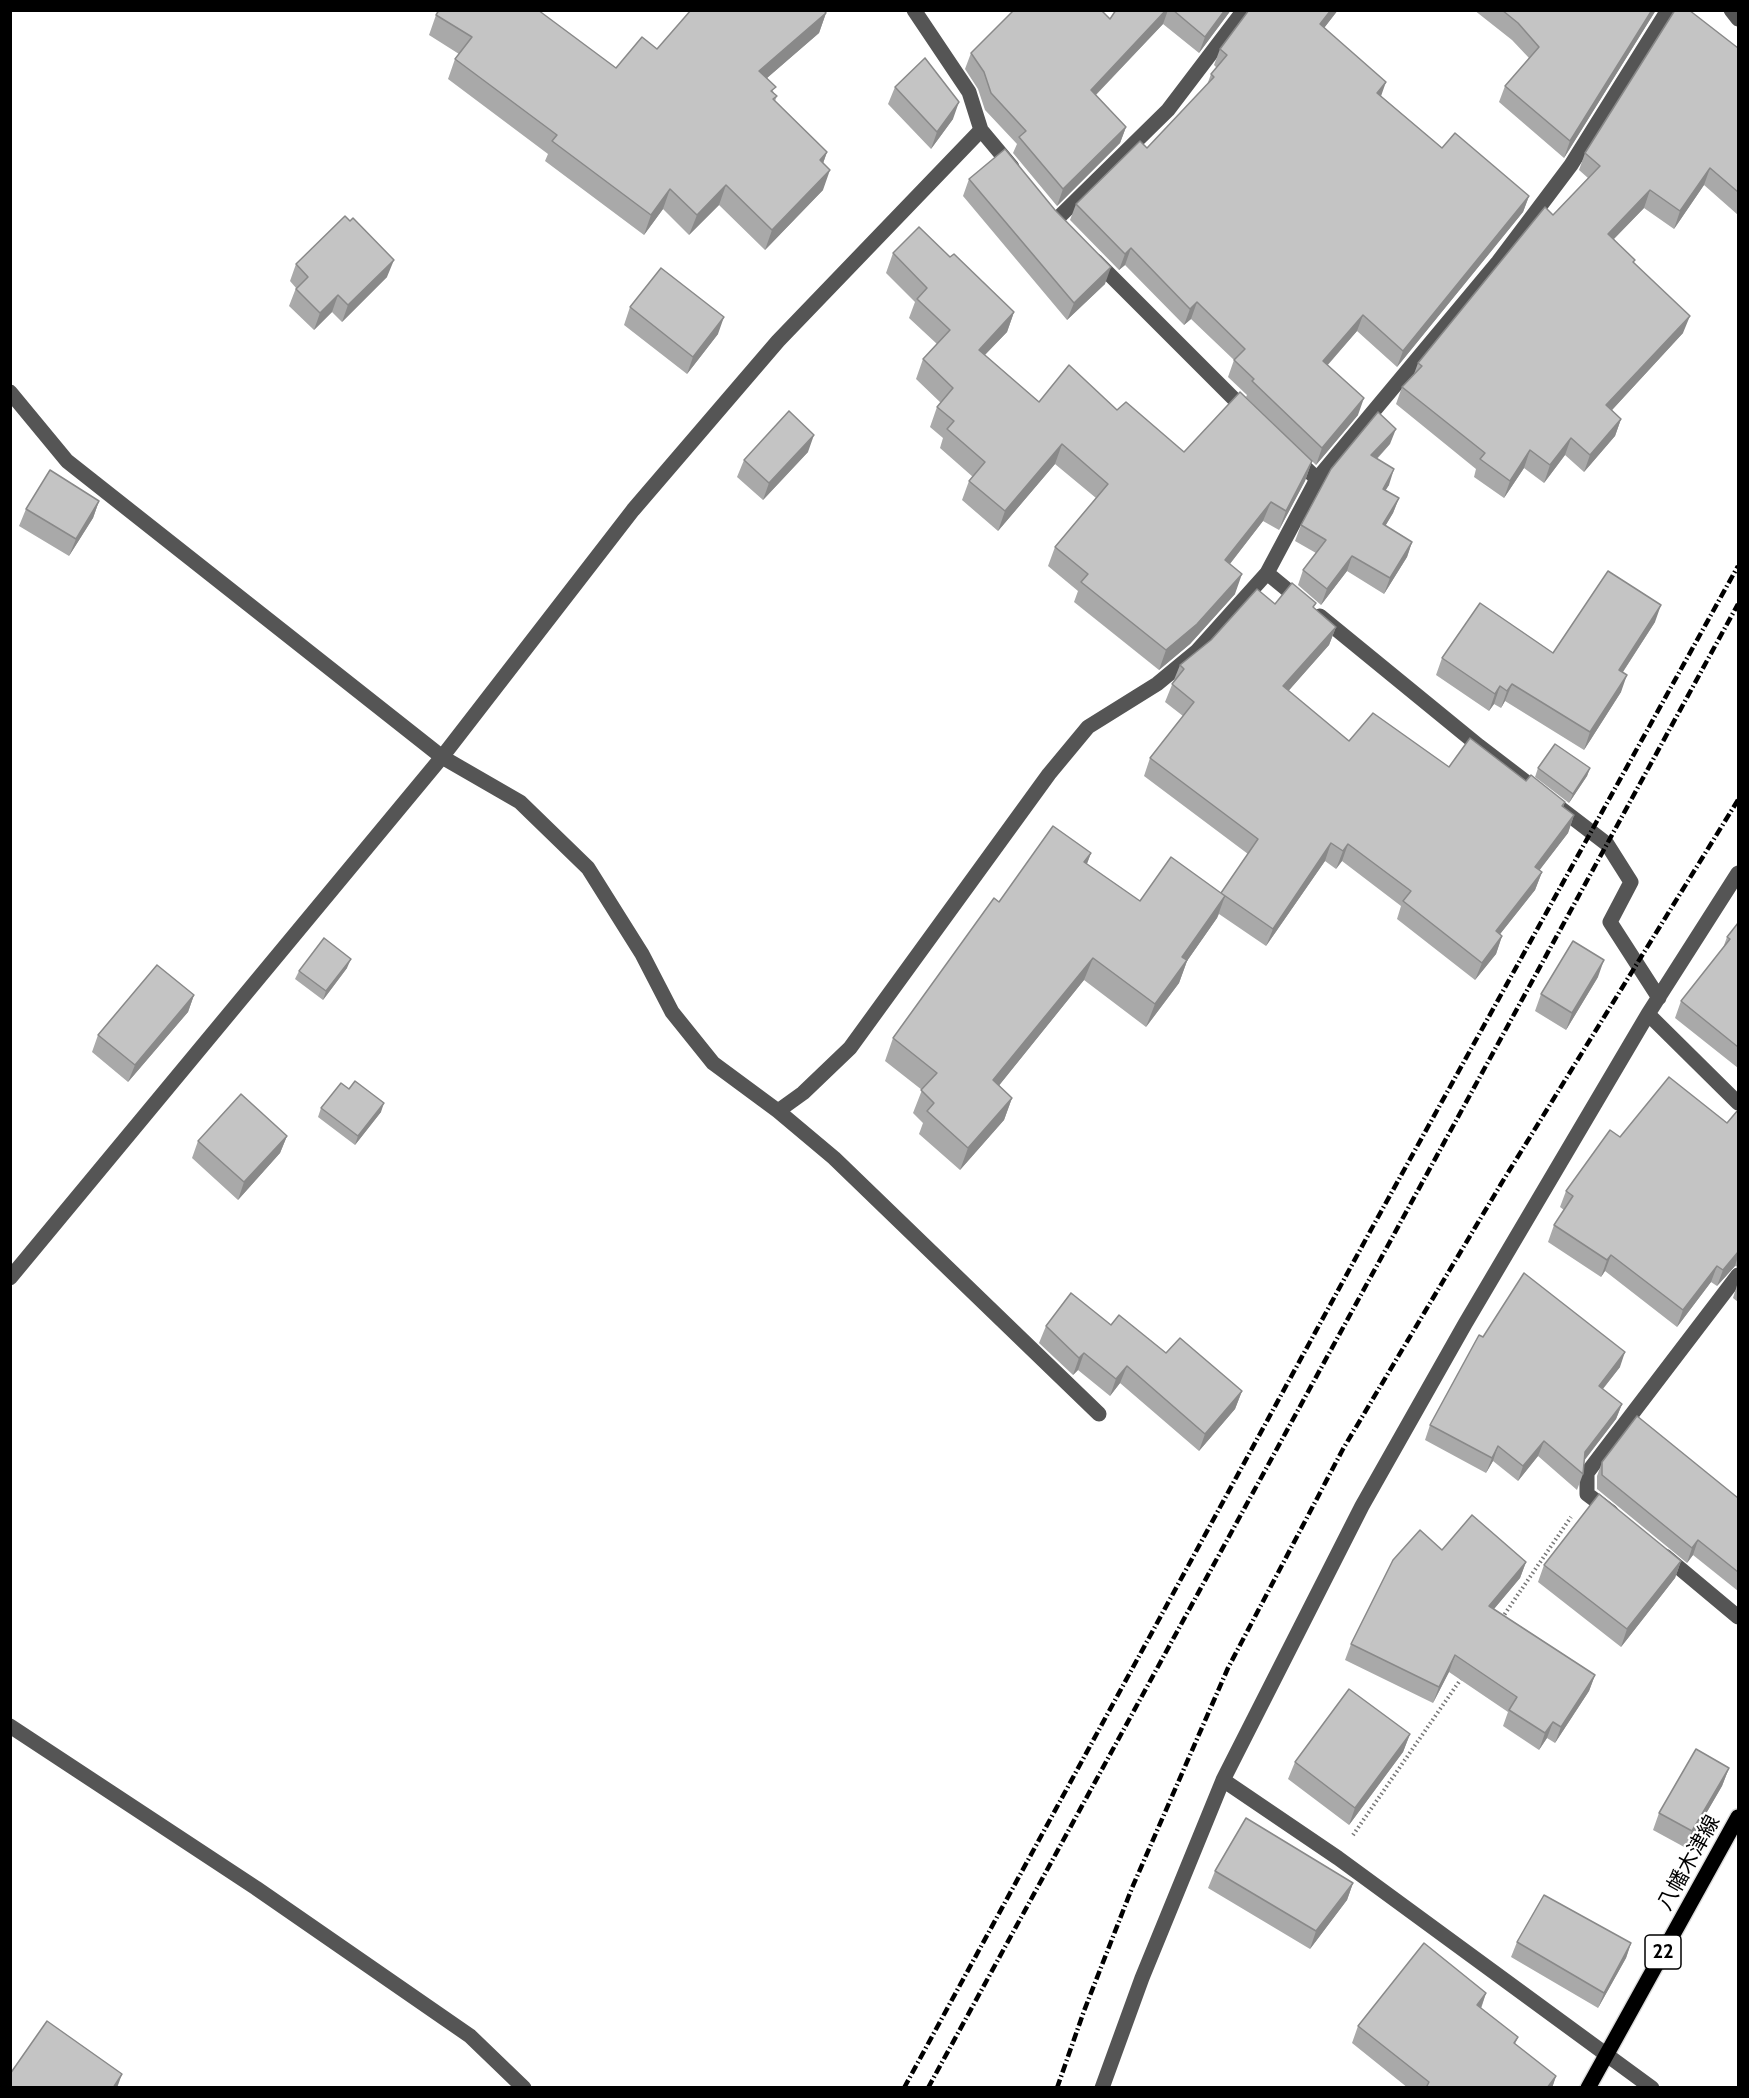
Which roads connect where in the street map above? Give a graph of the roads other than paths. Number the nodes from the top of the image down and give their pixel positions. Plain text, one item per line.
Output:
1 (914, 10) edge
2 (1244, 10) edge
3 (1668, 10) edge
4 (1731, 10) edge
5 (1738, 20) edge
6 (981, 130) junction
7 (1019, 175) edge
8 (1056, 220) edge
9 (1089, 253) edge
10 (10, 392) edge
11 (1260, 425) edge
12 (1284, 448) edge
13 (1317, 479) junction
14 (1267, 573) junction
15 (442, 757) junction
16 (1738, 873) edge
17 (1659, 998) junction
18 (1648, 1014) junction
19 (1738, 1103) edge
20 (778, 1111) junction
21 (1738, 1275) edge
22 (10, 1278) edge
23 (1098, 1414) dead end
24 (1622, 1521) edge
25 (1649, 1543) edge
26 (1738, 1617) edge
27 (10, 1726) edge
28 (1224, 1780) junction
29 (1738, 1817) edge
30 (1607, 2054) junction
31 (524, 2088) edge
32 (1102, 2088) edge
33 (1588, 2088) edge
34 (1652, 2088) edge

1 - 6 street
2 - 8 street
3 - 13 street
4 - 5 street
6 - 7 street
6 - 15 street
9 - 11 street
10 - 15 street
12 - 13 street
13 - 14 street
14 - 17 street
14 - 20 street
15 - 20 street
15 - 22 street
16 - 17 street
17 - 18 street
18 - 19 street
18 - 28 street
20 - 23 street
21 - 24 street
25 - 26 street
27 - 31 street
28 - 30 street
28 - 32 street
29 - 30 main road, 八幡木津線 / 22
30 - 33 main road, 八幡木津線 / 22
30 - 34 street

